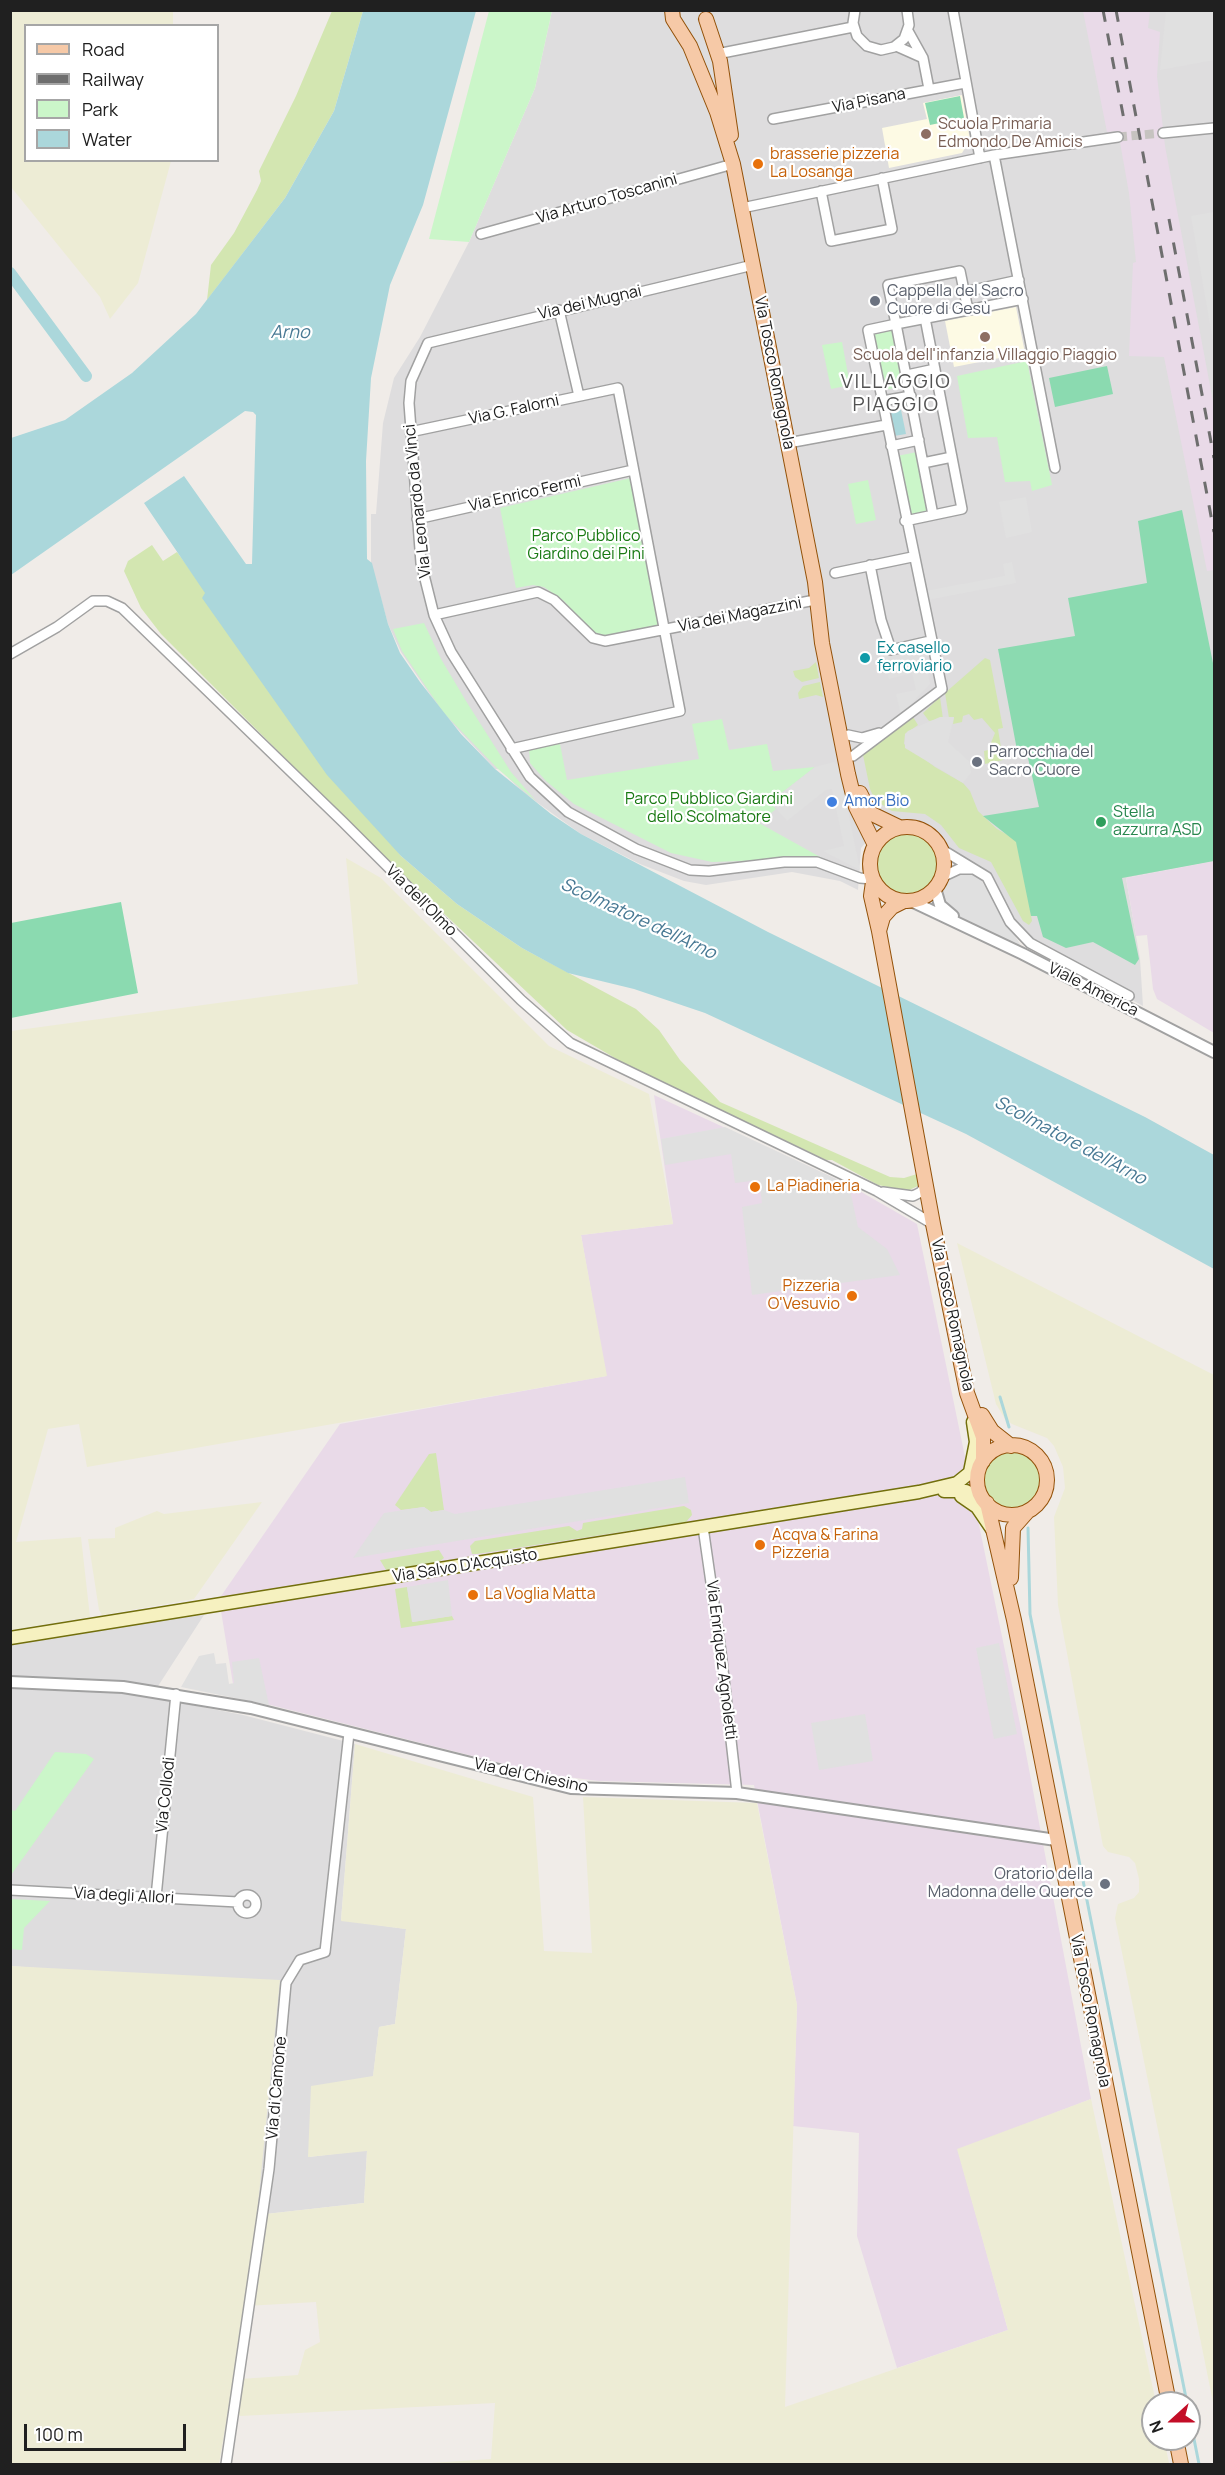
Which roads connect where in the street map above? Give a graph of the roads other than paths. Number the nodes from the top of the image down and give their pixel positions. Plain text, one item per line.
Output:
1 (855, 10) edge
2 (907, 10) edge
3 (952, 10) edge
4 (671, 11) edge
5 (706, 15) edge
6 (678, 25) junction
7 (854, 27) junction
8 (908, 31) junction
9 (897, 46) junction
10 (717, 54) junction
11 (923, 58) junction
12 (965, 83) junction
13 (929, 89) junction
14 (773, 119) dead end
15 (1215, 128) edge
16 (1163, 133) tunnel mouth
17 (1118, 137) tunnel mouth
18 (994, 155) junction
19 (980, 158) junction
20 (733, 164) junction
21 (882, 178) junction
22 (820, 191) junction
23 (742, 208) junction
24 (481, 234) dead end
25 (753, 265) junction
26 (1019, 280) junction
27 (964, 292) junction
28 (1023, 299) junction
29 (560, 310) junction
30 (968, 310) junction
31 (925, 318) junction
32 (896, 324) junction
33 (428, 343) joint
34 (935, 369) junction
35 (906, 375) junction
36 (579, 396) junction
37 (910, 396) junction
38 (882, 401) junction
39 (886, 424) junction
40 (410, 432) junction
41 (919, 440) junction
42 (788, 443) junction
43 (891, 446) junction
44 (952, 457) junction
45 (923, 463) junction
46 (1055, 468) dead end
47 (633, 470) junction
48 (933, 515) junction
49 (417, 519) junction
50 (905, 521) junction
51 (912, 557) junction
52 (870, 565) junction
53 (835, 573) dead end
54 (815, 582) junction
55 (815, 600) junction
56 (434, 615) junction
57 (665, 630) junction
58 (930, 641) junction
59 (10, 654) edge
60 (886, 730) junction
61 (848, 735) junction
62 (511, 749) junction
63 (853, 756) junction
64 (899, 827) junction
65 (875, 845) junction
66 (941, 849) junction
67 (976, 870) junction
68 (872, 880) junction
69 (939, 883) junction
70 (907, 901) junction
71 (879, 916) junction
72 (971, 929) junction
73 (1129, 996) dead end
74 (1215, 1052) edge
75 (924, 1168) junction
76 (926, 1184) junction
77 (878, 1191) junction
78 (933, 1224) junction
79 (969, 1397) junction
80 (1011, 1446) junction
81 (983, 1462) junction
82 (970, 1473) junction
83 (946, 1491) junction
84 (919, 1492) junction
85 (986, 1502) junction
86 (1028, 1511) junction
87 (703, 1527) junction
88 (994, 1533) junction
89 (1014, 1620) junction
90 (10, 1638) edge
91 (10, 1682) edge
92 (176, 1694) junction
93 (349, 1733) junction
94 (737, 1793) junction
95 (1056, 1840) junction
96 (10, 1890) edge
97 (156, 1897) junction
98 (238, 1902) dead end
99 (1166, 2391) edge
100 (226, 2464) edge

1 - 7 street
2 - 8 street
3 - 12 street
4 - 6 main road, Via Tosco Romagnola
5 - 6 main road
5 - 10 main road, Via Tosco Romagnola
6 - 20 main road, Via Tosco Romagnola
7 - 9 street
7 - 10 street
8 - 9 street
8 - 11 street
9 - 11 street
10 - 20 main road, Via Tosco Romagnola
11 - 13 street
12 - 13 street, Via Pisana
12 - 19 street
13 - 14 street, Via Pisana
15 - 16 street
17 - 18 street
18 - 19 street
18 - 26 street
19 - 21 street
20 - 23 main road, Via Tosco Romagnola
20 - 24 street, Via Arturo Toscanini
21 - 22 street
21 - 22 street
22 - 23 street
23 - 25 main road, Via Tosco Romagnola
25 - 29 street, Via dei Mugnai
25 - 42 main road, Via Tosco Romagnola
26 - 27 street
26 - 28 street
27 - 30 street
27 - 32 street
28 - 30 street
28 - 46 street
29 - 33 street, Via dei Mugnai
29 - 36 street
30 - 31 street
31 - 32 street
31 - 34 street
32 - 35 street
32 - 38 street
33 - 40 street, Via Leonardo da Vinci
34 - 35 street
34 - 44 street
35 - 37 street
36 - 40 street, Via G. Falorni
36 - 47 street, Via G. Falorni
37 - 38 street
37 - 41 street
38 - 39 street
39 - 42 street
39 - 43 street
40 - 49 street, Via Leonardo da Vinci
41 - 43 street
41 - 45 street
42 - 54 main road, Via Tosco Romagnola
43 - 50 street
44 - 45 street
44 - 48 street
45 - 48 street
47 - 49 street, Via Enrico Fermi
47 - 57 street
48 - 50 street
49 - 56 street, Via Leonardo da Vinci
50 - 51 street
51 - 52 street
51 - 58 street
52 - 53 street
52 - 58 street
54 - 55 main road, Via Tosco Romagnola
54 - 61 main road, Via Tosco Romagnola
55 - 57 street, Via dei Magazzini
55 - 65 main road, Via Tosco Romagnola
56 - 57 street, Via dei Magazzini
56 - 62 street, Via Leonardo da Vinci
57 - 62 street
58 - 60 street
59 - 77 street, Via dell'Olmo
60 - 61 street
60 - 63 street
61 - 63 main road, Via Tosco Romagnola
62 - 68 street, Via Leonardo da Vinci
63 - 64 main road, Via Tosco Romagnola
64 - 65 main road
64 - 66 main road
65 - 68 main road
66 - 67 street
66 - 69 main road
67 - 69 street
67 - 73 street
68 - 70 main road
68 - 71 main road, Via Tosco Romagnola
69 - 70 main road
69 - 72 street
70 - 71 main road
70 - 72 street
71 - 75 main road, Via Tosco Romagnola
72 - 74 street, Viale America
75 - 76 main road, Via Tosco Romagnola
75 - 80 main road, Via Tosco Romagnola
76 - 77 street, Via dell'Olmo
76 - 78 main road, Via Tosco Romagnola
77 - 78 street, Via dell'Olmo
78 - 79 main road, Via Tosco Romagnola
79 - 81 main road, Via Tosco Romagnola
79 - 82 main road
80 - 81 main road
80 - 86 main road
81 - 82 main road
81 - 85 main road
82 - 84 main road
83 - 84 main road
83 - 85 main road
83 - 88 main road
84 - 87 main road, Via Salvo D'Acquisto
85 - 86 main road
85 - 88 main road, Via Tosco Romagnola
86 - 89 main road, Via Tosco Romagnola
87 - 90 main road, Via Salvo D'Acquisto
87 - 94 street, Via Enriquez Agnoletti
88 - 89 main road, Via Tosco Romagnola
89 - 95 main road, Via Tosco Romagnola
91 - 92 street, Via del Chiesino
92 - 93 street, Via del Chiesino
92 - 97 street, Via Collodi
93 - 94 street, Via del Chiesino
93 - 100 street, Via di Camone
94 - 95 street, Via del Chiesino
95 - 99 main road, Via Tosco Romagnola
96 - 97 street, Via degli Allori
97 - 98 street, Via degli Allori

